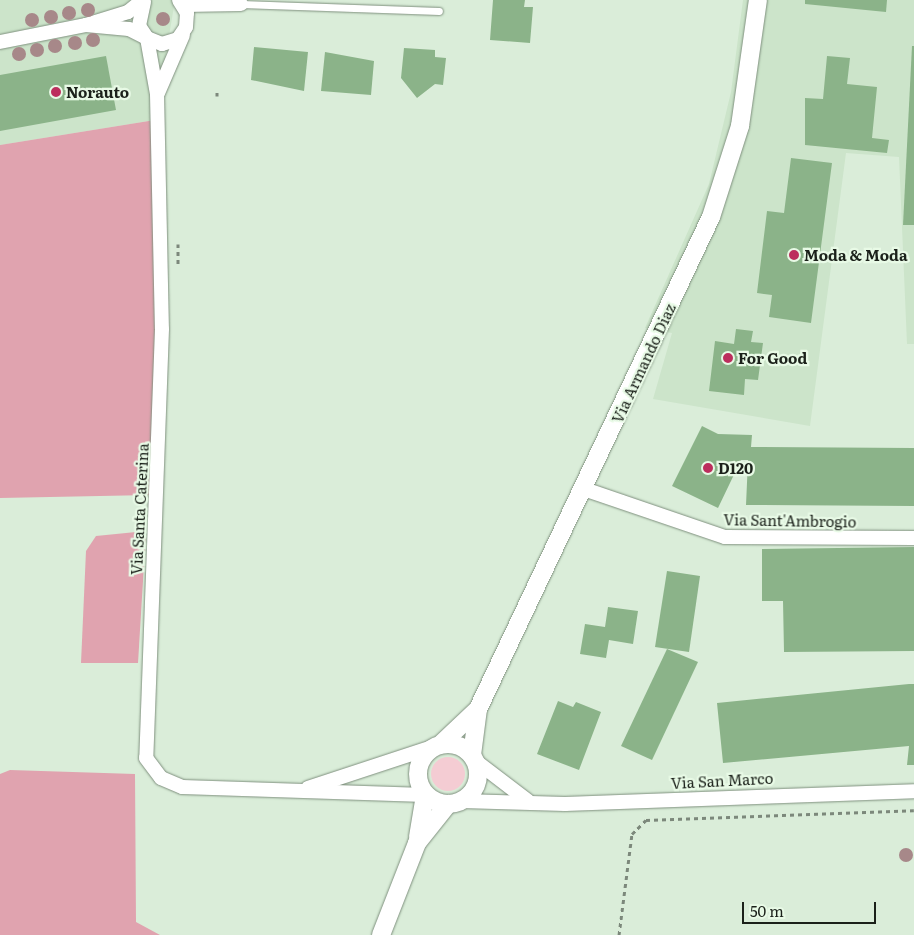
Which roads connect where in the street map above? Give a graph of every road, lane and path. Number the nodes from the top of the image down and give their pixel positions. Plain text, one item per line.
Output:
1 (758, 0) edge
2 (144, 2) edge
3 (181, 3) edge
4 (241, 4) joint
5 (439, 11) dead end
6 (86, 25) junction
7 (184, 32) junction
8 (147, 38) junction
9 (0, 42) edge
10 (158, 94) junction
11 (177, 234) dead end
12 (178, 270) dead end
13 (584, 489) junction
14 (914, 538) edge
15 (478, 709) junction
16 (438, 746) junction
17 (474, 758) junction
18 (300, 790) junction
19 (914, 791) edge
20 (425, 795) junction
21 (455, 803) junction
22 (531, 803) junction
23 (914, 810) edge
24 (417, 843) junction
25 (381, 935) edge
26 (619, 935) edge

1 - 13 street, Via Armando Diaz
2 - 6 street
2 - 8 street, Via Santa Caterina
3 - 4 street
3 - 7 street, Via Santa Caterina
4 - 5 lane
6 - 8 street
6 - 9 street
7 - 8 street
7 - 10 street, Via Santa Caterina
8 - 10 street, Via Santa Caterina
10 - 18 street, Via Santa Caterina
11 - 12 path
13 - 14 street, Via Sant'Ambrogio
13 - 15 street, Via Armando Diaz
15 - 16 street, Via Armando Diaz
15 - 17 street, Via Armando Diaz
16 - 17 street
16 - 18 street, Via Santa Caterina
16 - 20 street, Via Armando Diaz
17 - 21 street, Via Armando Diaz
17 - 22 street
18 - 20 street, Via Santa Caterina
19 - 22 street, Via San Marco
20 - 21 street
20 - 24 street, Via Armando Diaz
21 - 22 street, Via San Marco
21 - 24 street, Via Armando Diaz
23 - 26 path
24 - 25 street, Via Armando Diaz

